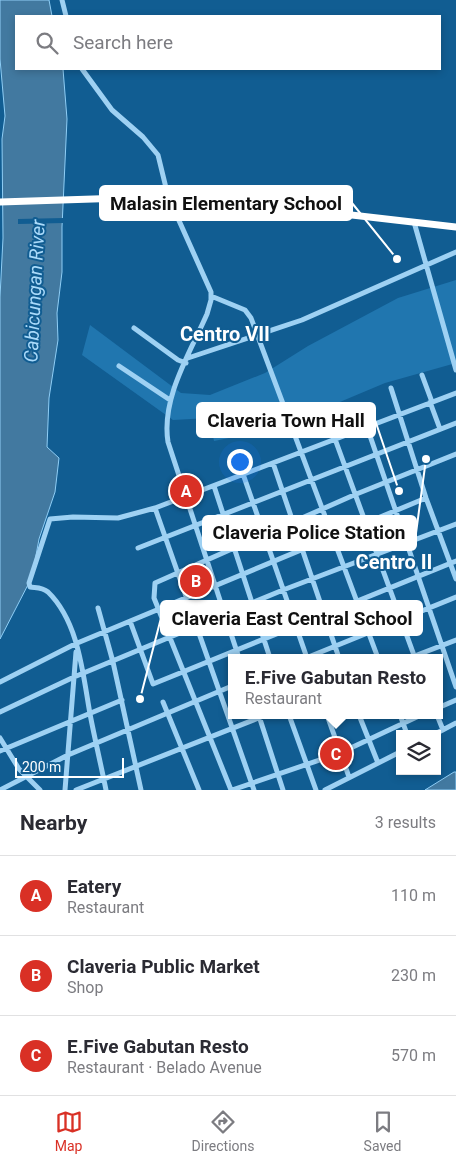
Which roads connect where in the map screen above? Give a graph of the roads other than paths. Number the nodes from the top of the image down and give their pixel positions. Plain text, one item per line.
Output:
1 (62, 0) edge
2 (66, 15) edge
3 (83, 70) edge
4 (168, 196) junction
5 (1, 202) edge
6 (414, 222) junction
7 (456, 227) edge
8 (456, 252) edge
9 (426, 264) junction
10 (211, 296) junction
11 (134, 328) dead end
12 (258, 335) junction
13 (187, 360) junction
14 (119, 366) dead end
15 (456, 370) edge
16 (422, 375) dead end
17 (391, 388) dead end
18 (456, 392) edge
19 (170, 400) junction
20 (431, 402) junction
21 (399, 414) junction
22 (456, 423) edge
23 (367, 427) junction
24 (440, 429) junction
25 (335, 439) junction
26 (408, 442) junction
27 (302, 452) junction
28 (377, 454) junction
29 (456, 454) edge
30 (273, 462) junction
31 (344, 466) junction
32 (417, 469) junction
33 (243, 474) junction
34 (312, 479) junction
35 (386, 482) junction
36 (214, 486) junction
37 (283, 490) junction
38 (354, 495) junction
39 (186, 497) junction
40 (426, 498) junction
41 (253, 502) junction
42 (155, 508) junction
43 (323, 508) junction
44 (396, 509) junction
45 (223, 514) junction
46 (293, 521) junction
47 (364, 522) junction
48 (456, 524) edge
49 (194, 525) junction
50 (439, 531) junction
51 (264, 534) junction
52 (333, 535) junction
53 (166, 536) junction
54 (407, 542) junction
55 (234, 547) junction
56 (138, 548) dead end
57 (302, 549) junction
58 (377, 554) junction
59 (206, 559) junction
60 (273, 561) junction
61 (453, 562) edge
62 (344, 566) junction
63 (178, 571) junction
64 (243, 574) junction
65 (417, 576) junction
66 (312, 578) junction
67 (456, 580) edge
68 (214, 586) junction
69 (390, 587) junction
70 (283, 590) junction
71 (186, 597) junction
72 (456, 597) edge
73 (357, 601) junction
74 (253, 604) junction
75 (98, 608) dead end
76 (160, 608) junction
77 (428, 608) junction
78 (324, 614) junction
79 (224, 615) junction
80 (401, 618) junction
81 (130, 621) junction
82 (197, 626) junction
83 (295, 626) junction
84 (105, 632) junction
85 (368, 632) junction
86 (171, 637) junction
87 (264, 639) junction
88 (456, 640) edge
89 (76, 645) junction
90 (335, 645) junction
91 (442, 645) junction
92 (140, 650) junction
93 (236, 651) junction
94 (228, 654) edge
95 (229, 654) edge
96 (237, 654) edge
97 (269, 654) edge
98 (306, 654) edge
99 (316, 654) edge
100 (338, 654) edge
101 (376, 654) edge
102 (413, 654) edge
103 (421, 654) edge
104 (113, 662) junction
105 (210, 662) junction
106 (185, 672) junction
107 (83, 674) junction
108 (74, 677) junction
109 (0, 682) edge
110 (456, 687) edge
111 (228, 688) edge
112 (220, 692) junction
113 (122, 700) junction
114 (456, 700) edge
115 (163, 702) dead end
116 (196, 702) junction
117 (443, 706) edge
118 (0, 712) edge
119 (90, 713) junction
120 (168, 714) junction
121 (228, 714) edge
122 (230, 719) edge
123 (254, 719) edge
124 (260, 719) edge
125 (290, 719) edge
126 (328, 719) edge
127 (360, 719) edge
128 (402, 719) edge
129 (412, 719) edge
130 (439, 719) edge
131 (70, 722) junction
132 (456, 722) edge
133 (403, 723) junction
134 (233, 728) junction
135 (406, 730) edge
136 (443, 730) joint
137 (129, 731) junction
138 (210, 737) junction
139 (0, 738) edge
140 (368, 740) junction
141 (96, 744) junction
142 (182, 747) junction
143 (3, 750) edge
144 (340, 753) junction
145 (396, 754) edge
146 (68, 755) junction
147 (378, 763) junction
148 (306, 765) junction
149 (136, 766) junction
150 (26, 775) junction
151 (278, 775) junction
152 (349, 777) junction
153 (104, 778) junction
154 (251, 784) junction
155 (0, 790) edge
156 (40, 790) edge
157 (65, 790) edge
158 (76, 790) edge
159 (106, 790) edge
160 (141, 790) edge
161 (199, 790) edge
162 (232, 790) edge
163 (254, 790) edge
164 (283, 790) edge
165 (316, 790) edge
166 (325, 790) edge

1 - 2 street
3 - 4 street
4 - 5 highway
4 - 6 highway
4 - 10 street
6 - 7 highway
6 - 9 street
8 - 9 street
9 - 12 street
9 - 15 street
10 - 12 street
10 - 13 street
11 - 13 street
12 - 13 street
12 - 27 street
13 - 19 street
14 - 19 street
16 - 20 street
17 - 21 street
18 - 20 street
19 - 39 street
20 - 21 street
20 - 24 street
21 - 23 street
21 - 26 street
22 - 24 street
23 - 25 street
23 - 28 street
24 - 26 street
25 - 27 street
25 - 31 street
26 - 28 street
26 - 32 street
27 - 30 street
27 - 34 street
28 - 31 street
28 - 35 street
29 - 32 street
30 - 33 street
30 - 37 street
31 - 34 street
31 - 38 street
32 - 35 street
32 - 40 street
33 - 36 street
33 - 41 street
34 - 37 street
34 - 43 street
35 - 38 street
35 - 44 street
36 - 39 street
36 - 45 street
37 - 41 street
37 - 46 street
38 - 43 street
38 - 47 street
39 - 42 street
39 - 49 street
40 - 44 street
40 - 50 street
41 - 45 street
41 - 51 street
42 - 53 street
42 - 89 street
43 - 46 street
43 - 52 street
44 - 47 street
44 - 54 street
45 - 49 street
45 - 55 street
46 - 51 street
46 - 57 street
47 - 52 street
47 - 58 street
48 - 50 street
49 - 53 street
49 - 59 street
50 - 54 street
50 - 61 street
51 - 55 street
51 - 60 street
52 - 57 street
52 - 62 street
53 - 56 street
53 - 63 street
54 - 58 street
54 - 65 street
55 - 59 street
55 - 64 street
57 - 60 street
57 - 66 street
58 - 62 street
58 - 69 street
59 - 63 street
59 - 68 street
60 - 64 street
60 - 70 street
61 - 65 street
61 - 67 street
62 - 66 street
62 - 73 street
63 - 71 street
63 - 76 street
64 - 68 street
64 - 74 street
65 - 69 street
65 - 77 street
66 - 70 street
66 - 78 street
68 - 71 street
68 - 79 street
69 - 73 street
69 - 80 street
70 - 74 street
70 - 83 street
71 - 76 street
71 - 82 street
72 - 77 street
73 - 78 street
73 - 85 street
74 - 79 street
74 - 87 street
75 - 84 street
76 - 81 street
76 - 86 street
77 - 80 street
77 - 91 street
78 - 83 street
78 - 90 street
79 - 82 street
79 - 93 street
80 - 85 street
80 - 102 street
81 - 84 street
81 - 92 street
82 - 86 street
82 - 105 street
83 - 87 street
83 - 98 street
84 - 89 street
84 - 104 street
85 - 90 street
85 - 101 street
86 - 92 street
86 - 106 street
87 - 93 street
87 - 97 street
88 - 91 street
89 - 107 street
89 - 108 street
89 - 109 street
90 - 99 street
90 - 100 street
91 - 103 street
91 - 110 street
92 - 104 street
92 - 106 street
93 - 95 street
93 - 96 street
94 - 105 street
104 - 107 street
104 - 113 street
105 - 106 street
105 - 112 street
106 - 116 street
107 - 108 street
107 - 119 street
108 - 118 street
108 - 131 street
111 - 112 street
112 - 116 street
112 - 121 street
113 - 119 street
113 - 137 street
114 - 117 street
115 - 120 street
116 - 120 street
116 - 138 street
119 - 131 street
119 - 141 street
120 - 137 street
120 - 142 street
122 - 134 street
123 - 134 street
124 - 151 street
125 - 148 street
126 - 144 street
127 - 140 street
128 - 133 street
129 - 133 street
130 - 136 street
131 - 143 street
131 - 146 street
132 - 136 street
133 - 135 street
133 - 140 street
134 - 138 street
134 - 154 street
137 - 141 street
137 - 149 street
138 - 142 street
138 - 162 street
139 - 143 street
140 - 144 street
140 - 147 street
141 - 146 street
141 - 153 street
142 - 149 street
142 - 161 street
143 - 150 street
144 - 148 street
144 - 152 street
145 - 147 street
146 - 150 street
146 - 157 street
147 - 152 street
148 - 151 street
148 - 165 street
149 - 153 street
149 - 160 street
150 - 155 street
150 - 156 street
151 - 154 street
151 - 164 street
152 - 166 street
153 - 158 street
153 - 159 street
154 - 162 street
154 - 163 street

